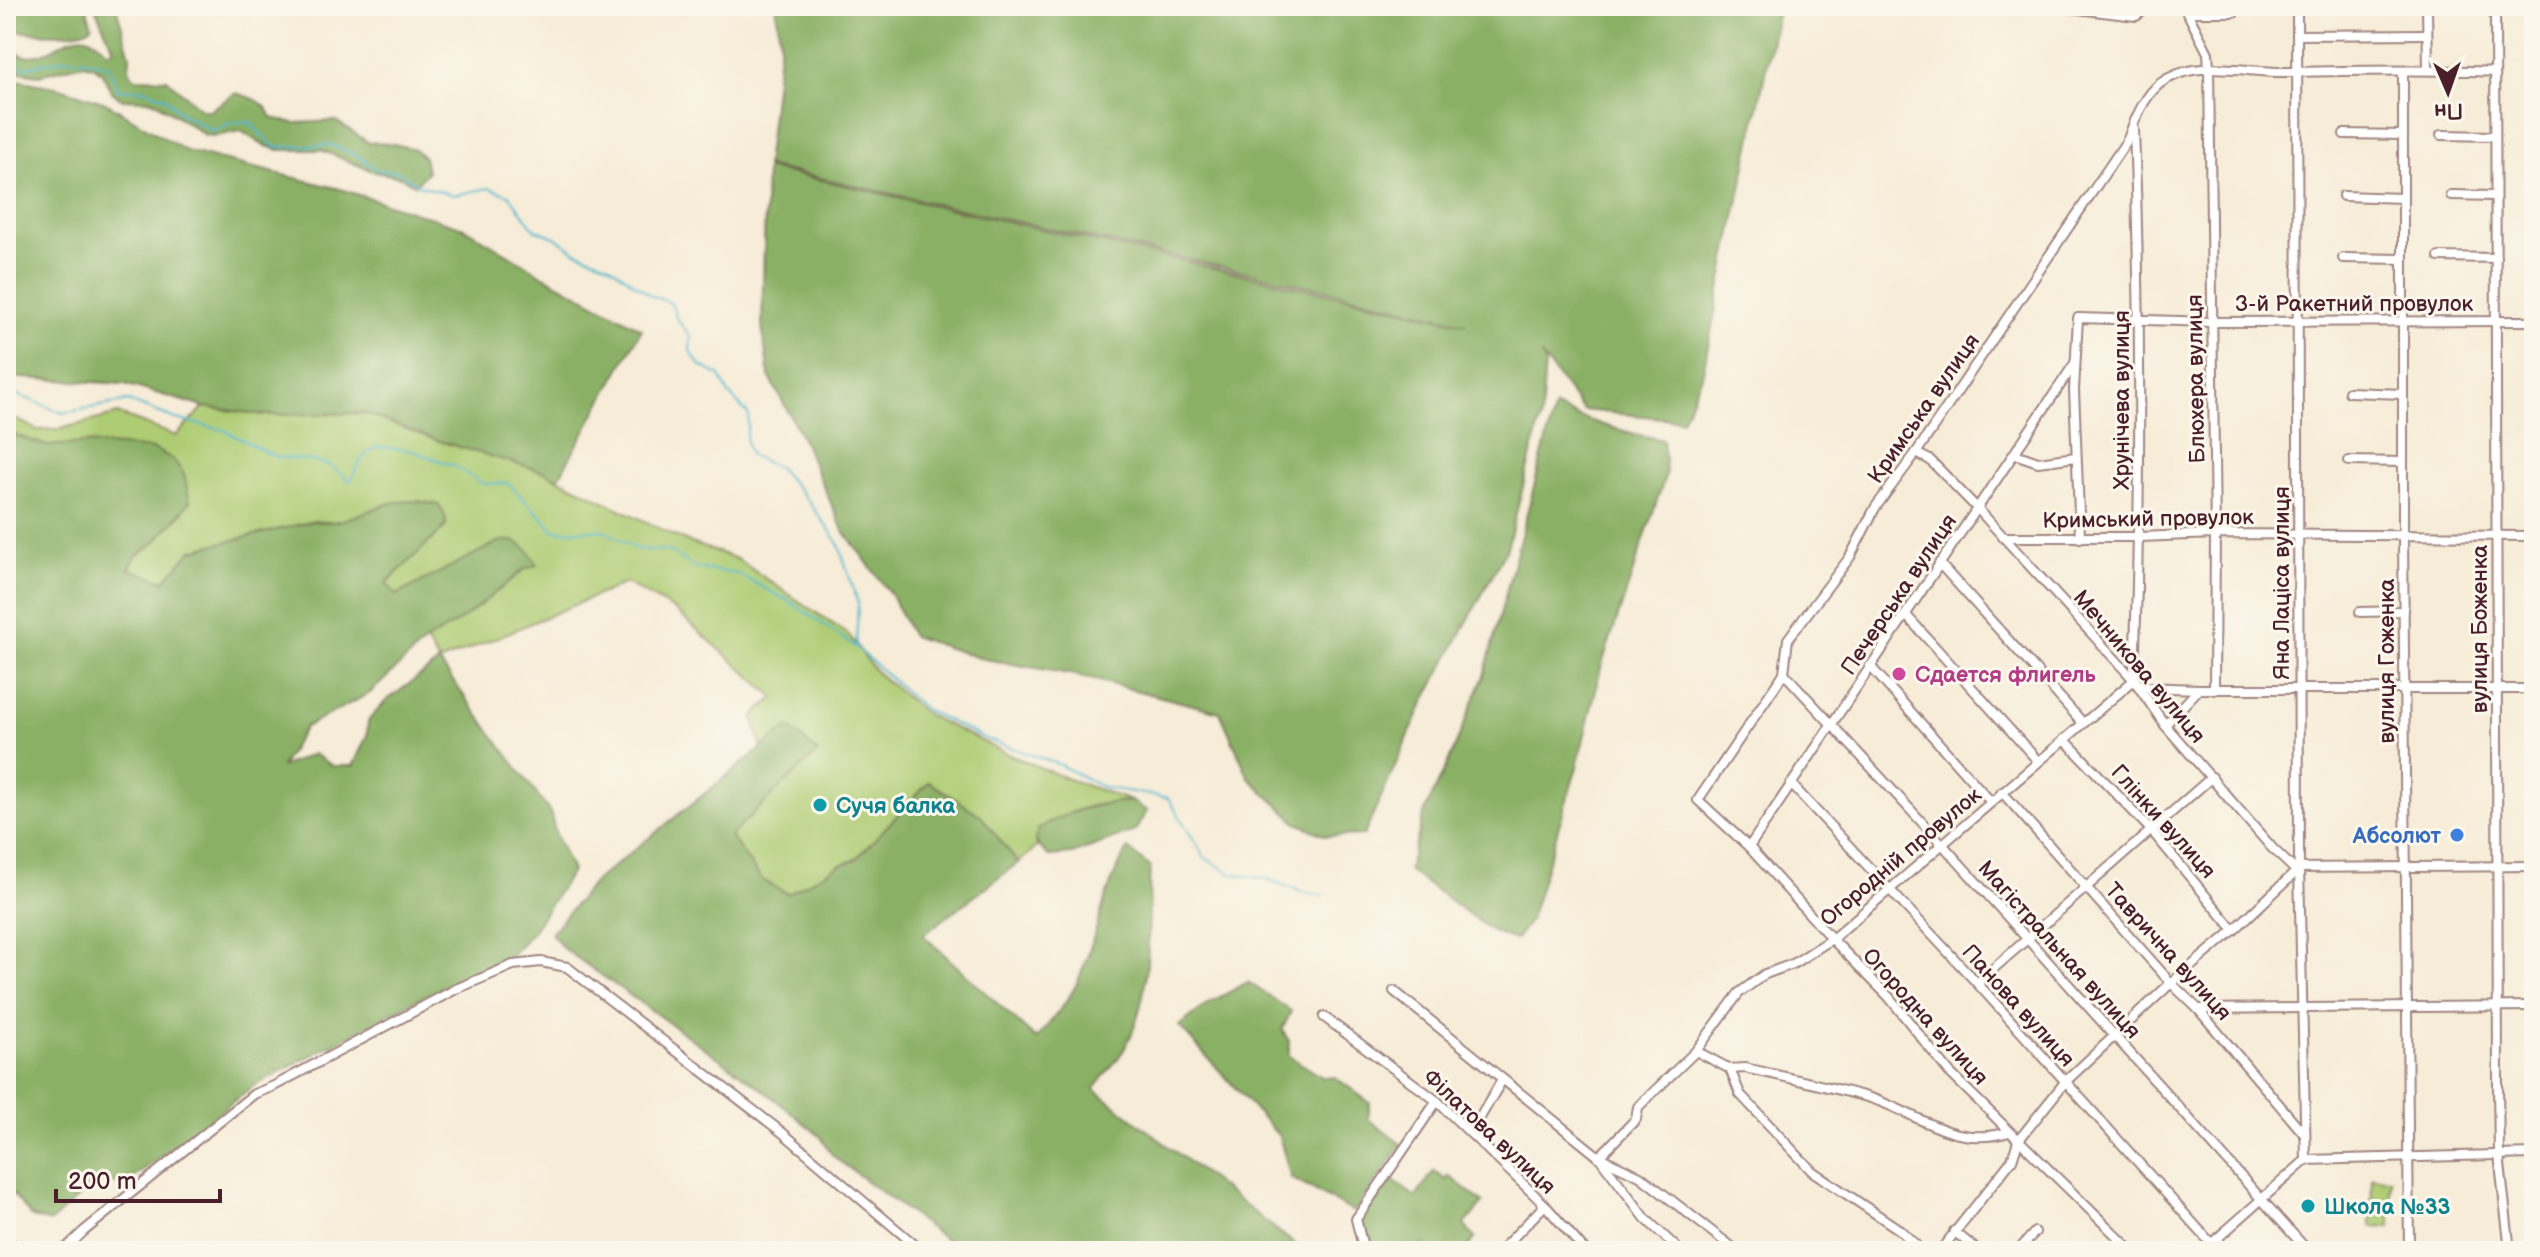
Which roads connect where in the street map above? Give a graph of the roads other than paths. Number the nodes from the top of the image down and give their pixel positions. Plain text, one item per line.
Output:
1 (2052, 6) edge
2 (2150, 6) edge
3 (2297, 6) edge
4 (2427, 6) edge
5 (2495, 6) edge
6 (2186, 9) edge
7 (2234, 12) dead end
8 (2427, 34) junction
9 (2297, 35) junction
10 (2209, 68) junction
11 (2428, 69) junction
12 (2403, 71) junction
13 (2298, 72) junction
14 (2495, 72) junction
15 (2134, 121) junction
16 (2344, 134) dead end
17 (2403, 135) junction
18 (2441, 135) dead end
19 (2495, 136) junction
20 (2451, 195) dead end
21 (2343, 196) dead end
22 (2494, 196) junction
23 (2403, 198) junction
24 (2439, 257) dead end
25 (2343, 258) dead end
26 (2496, 258) junction
27 (2403, 259) junction
28 (2403, 320) junction
29 (2140, 321) junction
30 (2496, 321) junction
31 (2534, 321) edge
32 (2213, 322) junction
33 (2296, 322) junction
34 (2077, 361) junction
35 (2349, 392) dead end
36 (2403, 394) junction
37 (1916, 453) junction
38 (2015, 454) junction
39 (2076, 457) junction
40 (2349, 461) dead end
41 (2403, 462) junction
42 (1977, 508) junction
43 (2215, 534) junction
44 (2299, 534) junction
45 (2403, 534) junction
46 (2497, 536) junction
47 (2534, 536) edge
48 (2003, 537) junction
49 (2140, 537) junction
50 (2080, 538) junction
51 (1939, 563) junction
52 (2404, 611) junction
53 (2360, 612) dead end
54 (1906, 615) junction
55 (1870, 666) junction
56 (1784, 673) junction
57 (2134, 680) junction
58 (2199, 689) junction
59 (2300, 689) junction
60 (2534, 689) edge
61 (2214, 690) junction
62 (2498, 690) junction
63 (2405, 691) junction
64 (1832, 722) junction
65 (2083, 723) junction
66 (2165, 725) junction
67 (2064, 739) junction
68 (2038, 761) junction
69 (2212, 777) junction
70 (1791, 784) junction
71 (2002, 792) junction
72 (1698, 800) joint
73 (1991, 802) junction
74 (2151, 830) junction
75 (1943, 845) junction
76 (1749, 847) junction
77 (2497, 866) junction
78 (2534, 866) edge
79 (2406, 867) junction
80 (2299, 868) junction
81 (2088, 887) junction
82 (1890, 891) junction
83 (2234, 930) junction
84 (1832, 939) junction
85 (2027, 939) junction
86 (1977, 983) junction
87 (2171, 983) junction
88 (1394, 991) dead end
89 (2499, 1005) junction
90 (2534, 1006) edge
91 (2302, 1007) junction
92 (2409, 1008) junction
93 (2198, 1009) junction
94 (1324, 1017) dead end
95 (2113, 1036) junction
96 (1696, 1051) junction
97 (1730, 1069) junction
98 (1502, 1080) junction
99 (2065, 1082) junction
100 (1437, 1101) junction
101 (2009, 1132) junction
102 (1471, 1133) junction
103 (2306, 1135) junction
104 (2018, 1141) junction
105 (2534, 1154) edge
106 (2499, 1155) junction
107 (1599, 1157) junction
108 (2409, 1157) junction
109 (2306, 1160) junction
110 (2261, 1201) junction
111 (1545, 1205) junction
112 (1954, 1231) junction
113 (2035, 1232) dead end
114 (6, 1239) edge
115 (2215, 1248) edge
116 (16, 1251) edge
117 (64, 1251) edge
118 (922, 1251) edge
119 (1364, 1251) edge
120 (1500, 1251) edge
121 (1585, 1251) edge
122 (1680, 1251) edge
123 (1737, 1251) edge
124 (1922, 1251) edge
125 (1940, 1251) edge
126 (1978, 1251) edge
127 (2018, 1251) edge
128 (2132, 1251) edge
129 (2203, 1251) edge
130 (2308, 1251) edge
131 (2409, 1251) edge
132 (2510, 1251) edge

1 - 2 street
3 - 9 street, Яна Лаціса вулиця
4 - 8 street
5 - 14 street, вулиця Боженка
6 - 7 street
6 - 10 street, Блюхера вулиця
8 - 9 street
8 - 11 street
9 - 13 street, Яна Лаціса вулиця
10 - 13 street, Кримська вулиця
10 - 15 street, Кримська вулиця
10 - 32 street, Блюхера вулиця
11 - 12 street, Кримська вулиця
11 - 14 street, Кримська вулиця
12 - 13 street, Кримська вулиця
12 - 17 street, вулиця Гоженка
13 - 33 street, Яна Лаціса вулиця
14 - 19 street, вулиця Боженка
15 - 29 street, Хрунічева вулиця
15 - 37 street, Кримська вулиця
16 - 17 street
17 - 23 street, вулиця Гоженка
18 - 19 street
19 - 22 street, вулиця Боженка
20 - 22 street
21 - 23 street
22 - 26 street, вулиця Боженка
23 - 27 street, вулиця Гоженка
24 - 26 street
25 - 27 street
26 - 30 street, вулиця Боженка
27 - 28 street, вулиця Гоженка
28 - 30 street, 3-й Ракетний провулок
28 - 33 street, 3-й Ракетний провулок
28 - 36 street, вулиця Гоженка
29 - 32 street, 3-й Ракетний провулок
29 - 34 street, 3-й Ракетний провулок
29 - 49 street, Хрунічева вулиця
30 - 31 street, 3-й Ракетний провулок
30 - 46 street, вулиця Боженка
32 - 33 street, 3-й Ракетний провулок
32 - 43 street, Блюхера вулиця
33 - 44 street, Яна Лаціса вулиця
34 - 38 street, Печерська вулиця
34 - 39 street
35 - 36 street
36 - 41 street, вулиця Гоженка
37 - 42 street, Мечникова вулиця
37 - 56 street, Кримська вулиця
38 - 39 street
38 - 42 street, Печерська вулиця
39 - 50 street
40 - 41 street
41 - 45 street, вулиця Гоженка
42 - 48 street, Мечникова вулиця
42 - 51 street, Печерська вулиця
43 - 44 street, Кримський провулок
43 - 49 street, Кримський провулок
43 - 61 street, Блюхера вулиця
44 - 45 street, Кримський провулок
44 - 59 street, Яна Лаціса вулиця
45 - 46 street, Кримський провулок
45 - 52 street, вулиця Гоженка
46 - 47 street, Кримський провулок
46 - 62 street, вулиця Боженка
48 - 50 street, Кримський провулок
48 - 57 street, Мечникова вулиця
49 - 50 street, Кримський провулок
49 - 57 street, Хрунічева вулиця
51 - 54 street, Печерська вулиця
51 - 65 street
52 - 53 street
52 - 63 street, вулиця Гоженка
54 - 55 street, Печерська вулиця
54 - 68 street
55 - 64 street, Печерська вулиця
55 - 73 street
56 - 64 street, Магістральная вулиця
56 - 72 street, Кримська вулиця
57 - 58 street
57 - 65 street, Огородній провулок
57 - 66 street, Мечникова вулиця
58 - 61 street
58 - 66 street
59 - 61 street
59 - 63 street
59 - 80 street, Яна Лаціса вулиця
60 - 62 street
62 - 63 street
62 - 77 street, вулиця Боженка
63 - 79 street, вулиця Гоженка
64 - 70 street, Печерська вулиця
64 - 75 street, Магістральная вулиця
65 - 67 street, Огородній провулок
66 - 69 street, Мечникова вулиця
67 - 68 street, Огородній провулок
67 - 74 street, Глінки вулиця
68 - 71 street, Огородній провулок
69 - 74 street
69 - 80 street, Мечникова вулиця
70 - 76 street, Печерська вулиця
70 - 82 street, Панова вулиця
71 - 73 street, Огородній провулок
71 - 81 street, Таврична вулиця
72 - 76 street, Огородна вулиця
73 - 75 street, Огородній провулок
74 - 81 street
74 - 83 street, Глінки вулиця
75 - 82 street, Огородній провулок
75 - 85 street, Магістральная вулиця
76 - 84 street, Огородна вулиця
77 - 78 street
77 - 79 street
77 - 89 street, вулиця Боженка
79 - 80 street
79 - 92 street, вулиця Гоженка
80 - 83 street
80 - 91 street, Яна Лаціса вулиця
81 - 85 street
81 - 87 street, Таврична вулиця
82 - 84 street, Огородній провулок
82 - 86 street, Панова вулиця
83 - 87 street
84 - 96 street, Огородній провулок
84 - 101 street, Огородна вулиця
85 - 86 street
85 - 95 street, Магістральная вулиця
86 - 99 street, Панова вулиця
87 - 93 street, Таврична вулиця
87 - 95 street
88 - 98 street
89 - 90 street
89 - 92 street
89 - 106 street, вулиця Боженка
91 - 92 street
91 - 93 street
91 - 103 street, Яна Лаціса вулиця
92 - 108 street, вулиця Гоженка
93 - 103 street, Таврична вулиця
94 - 100 street, Філатова вулиця
95 - 99 street
95 - 110 street, Магістральная вулиця
96 - 97 street
96 - 107 street, Огородній провулок
97 - 101 street
97 - 124 street
98 - 102 street
98 - 107 street
99 - 104 street
99 - 115 street, Панова вулиця
100 - 102 street, Філатова вулиця
100 - 119 street
101 - 104 street, Огородна вулиця
102 - 111 street, Філатова вулиця
103 - 109 street, Яна Лаціса вулиця
104 - 112 street
104 - 128 street, Огородна вулиця
105 - 106 street
106 - 108 street
106 - 132 street, вулиця Боженка
107 - 122 street
107 - 123 street
108 - 109 street
108 - 131 street, вулиця Гоженка
109 - 110 street
110 - 115 street
110 - 130 street, Магістральная вулиця
111 - 120 street
111 - 121 street, Філатова вулиця
112 - 125 street
112 - 126 street
113 - 127 street
114 - 116 main road
115 - 129 street
117 - 118 street

